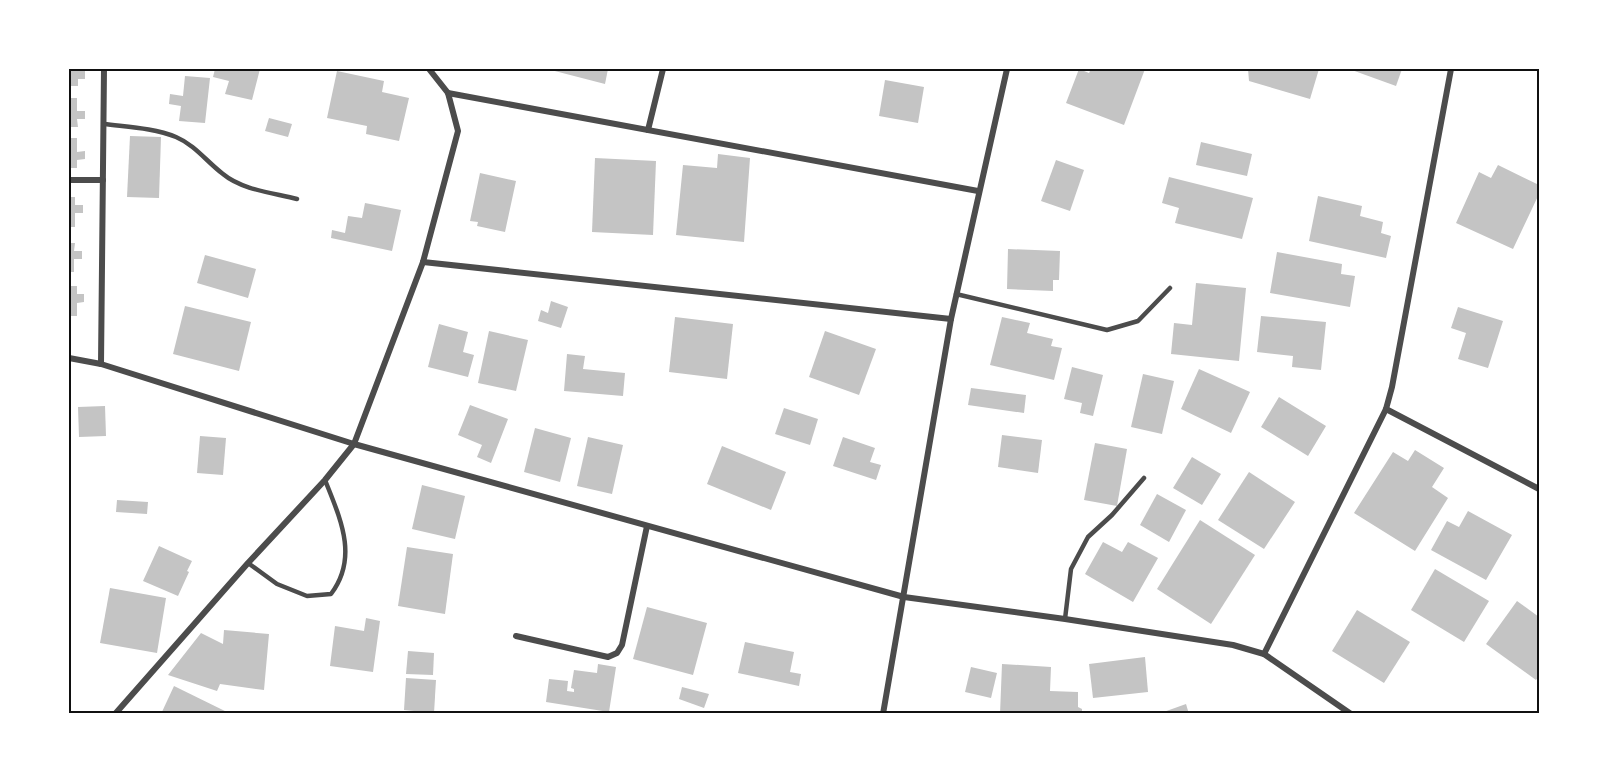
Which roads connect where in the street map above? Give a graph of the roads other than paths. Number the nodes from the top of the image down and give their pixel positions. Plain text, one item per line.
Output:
1 (104, 69) edge
2 (429, 69) edge
3 (663, 69) edge
4 (1007, 69) edge
5 (1451, 69) edge
6 (448, 93) junction
7 (104, 124) junction
8 (648, 130) junction
9 (69, 180) edge
10 (103, 180) junction
11 (978, 192) junction
12 (297, 199) dead end
13 (423, 262) junction
14 (1170, 288) dead end
15 (956, 294) junction
16 (951, 319) junction
17 (69, 357) edge
18 (101, 364) junction
19 (1386, 409) junction
20 (354, 444) junction
21 (1144, 478) dead end
22 (325, 480) junction
23 (1539, 489) edge
24 (647, 526) junction
25 (248, 563) junction
26 (904, 597) junction
27 (1065, 619) junction
28 (516, 636) dead end
29 (1264, 654) junction
30 (115, 714) edge
31 (883, 714) edge
32 (1350, 714) edge

1 - 7 street
2 - 6 street
3 - 8 street
4 - 11 street
5 - 19 street
6 - 8 street
6 - 13 street
7 - 10 street
7 - 12 lane
8 - 11 street
9 - 10 street
10 - 18 street
11 - 15 street
13 - 16 street
13 - 20 street
14 - 15 lane
15 - 16 street
16 - 26 street
17 - 18 street
18 - 20 street
19 - 23 street
19 - 29 street
20 - 22 street
20 - 24 street
21 - 27 lane
22 - 25 street
22 - 25 lane
24 - 26 street
24 - 28 street
25 - 30 street
26 - 27 street
26 - 31 street
27 - 29 street
29 - 32 street

